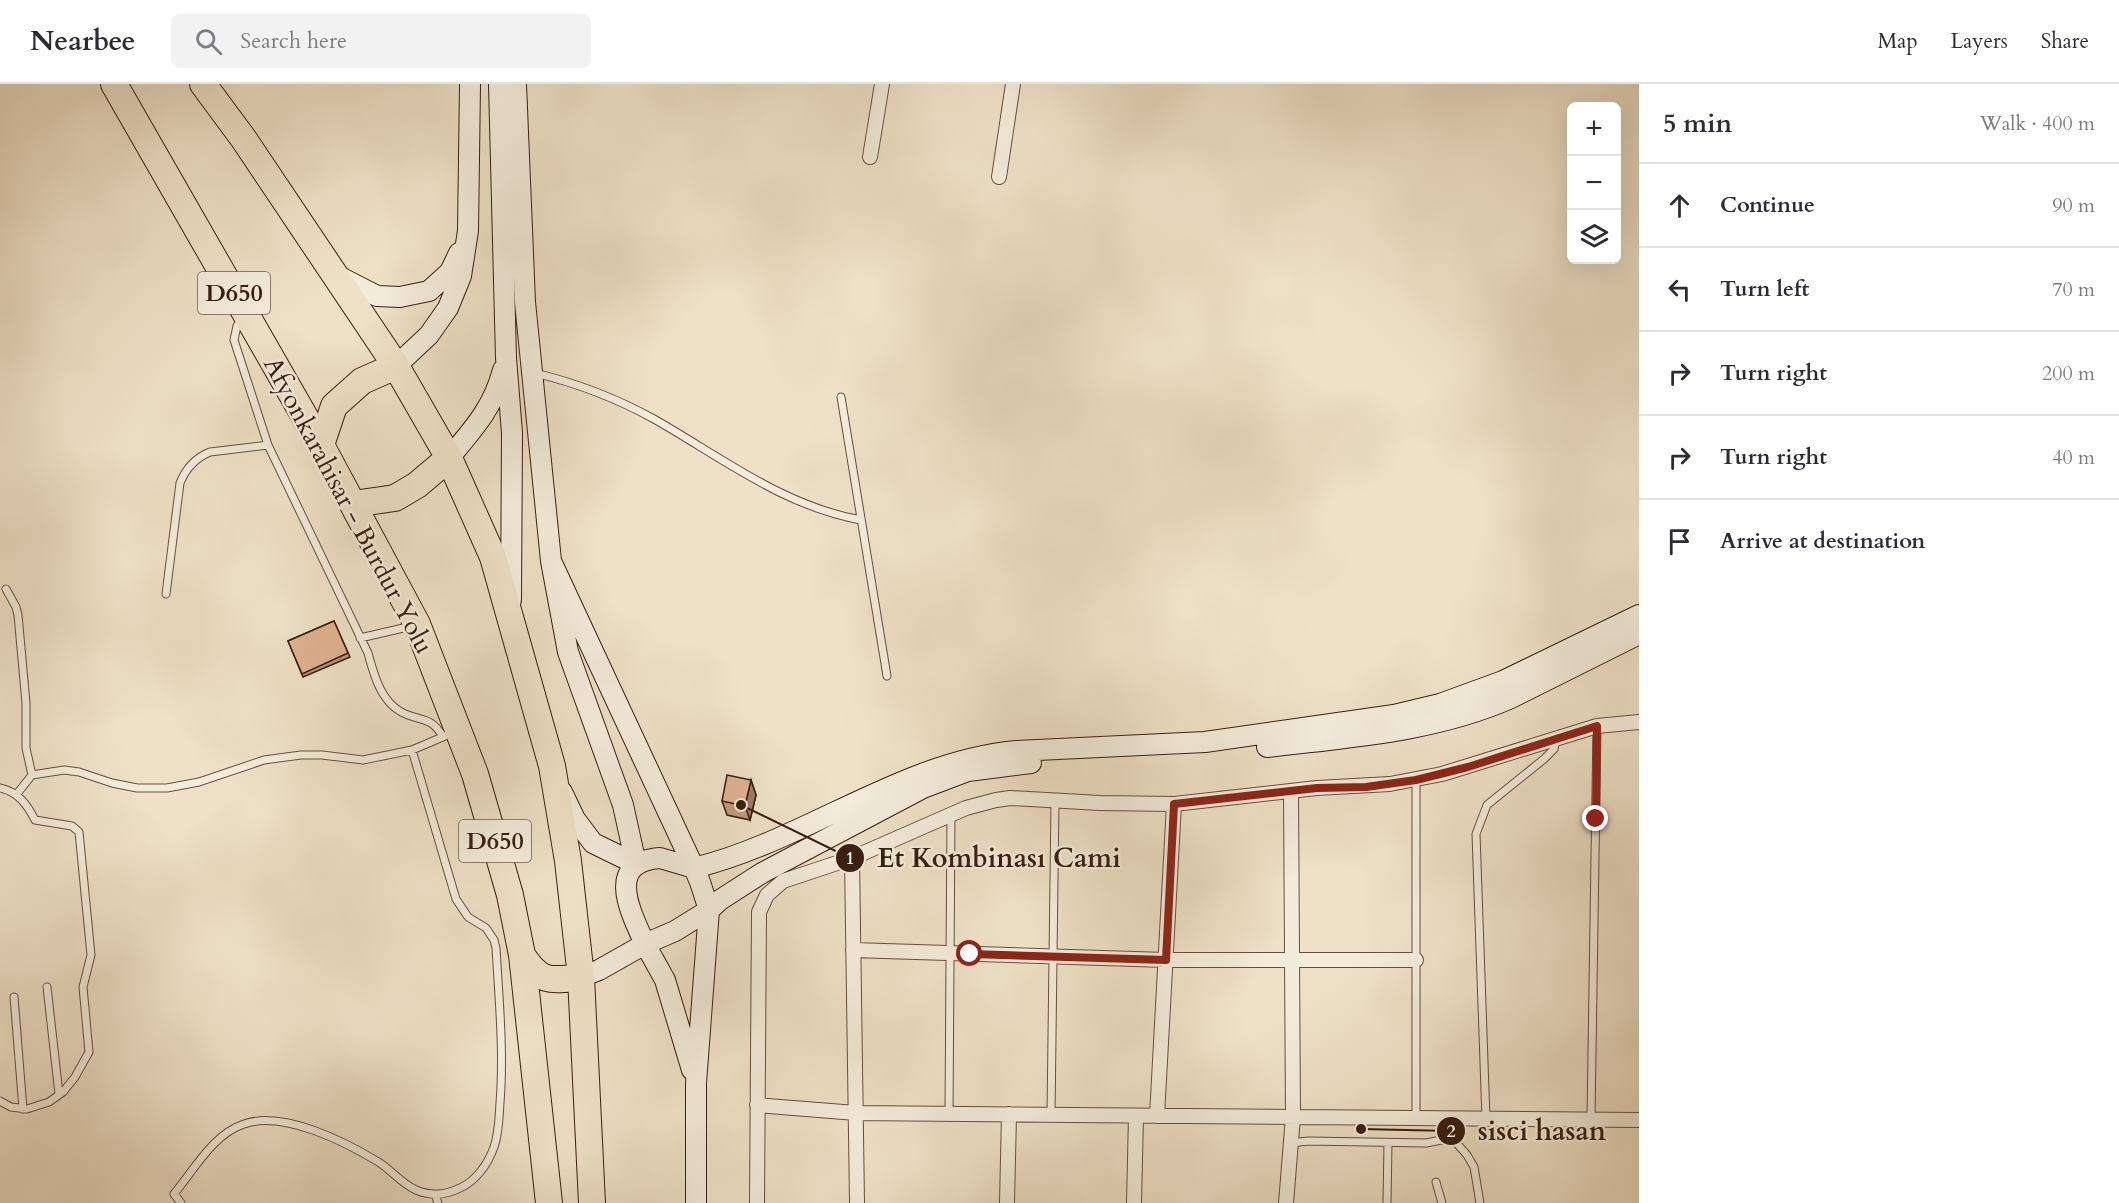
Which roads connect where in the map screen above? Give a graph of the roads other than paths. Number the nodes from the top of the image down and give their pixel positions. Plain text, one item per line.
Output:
1 (114, 84) edge
2 (203, 84) edge
3 (470, 84) edge
4 (499, 84) edge
5 (516, 84) edge
6 (882, 84) edge
7 (1013, 84) edge
8 (870, 157) dead end
9 (999, 177) dead end
10 (468, 231) junction
11 (336, 275) junction
12 (245, 312) junction
13 (506, 358) junction
14 (396, 366) junction
15 (532, 373) junction
16 (841, 397) dead end
17 (268, 445) junction
18 (321, 445) junction
19 (448, 458) junction
20 (353, 504) junction
21 (861, 520) junction
22 (551, 561) junction
23 (6, 589) dead end
24 (166, 594) dead end
25 (1639, 615) edge
26 (511, 618) junction
27 (417, 624) junction
28 (1639, 634) edge
29 (360, 638) junction
30 (887, 676) dead end
31 (1639, 722) edge
32 (1597, 726) junction
33 (451, 733) junction
34 (1556, 739) junction
35 (412, 750) junction
36 (32, 775) junction
37 (553, 776) junction
38 (1416, 780) junction
39 (0, 788) edge
40 (1291, 792) junction
41 (16, 795) junction
42 (1055, 801) junction
43 (1174, 804) junction
44 (951, 814) junction
45 (852, 858) junction
46 (636, 864) junction
47 (694, 868) junction
48 (709, 910) junction
49 (645, 944) junction
50 (853, 950) junction
51 (950, 953) junction
52 (522, 955) junction
53 (1054, 957) junction
54 (1166, 960) junction
55 (1292, 960) junction
56 (1416, 960) junction
57 (581, 977) junction
58 (47, 987) dead end
59 (14, 997) dead end
60 (696, 1083) junction
61 (59, 1094) junction
62 (0, 1101) edge
63 (757, 1105) junction
64 (23, 1109) junction
65 (856, 1113) junction
66 (949, 1114) junction
67 (1009, 1114) junction
68 (1051, 1115) junction
69 (1136, 1116) junction
70 (1157, 1116) junction
71 (1293, 1117) junction
72 (1416, 1118) junction
73 (1445, 1118) junction
74 (1486, 1119) junction
75 (1592, 1119) junction
76 (1639, 1120) edge
77 (1452, 1138) junction
78 (1291, 1143) junction
79 (1388, 1143) junction
80 (1436, 1182) dead end
81 (435, 1194) junction
82 (181, 1203) edge
83 (438, 1203) edge
84 (549, 1203) edge
85 (592, 1203) edge
86 (696, 1203) edge
87 (757, 1203) edge
88 (857, 1203) edge
89 (1007, 1203) edge
90 (1134, 1203) edge
91 (1286, 1203) edge
92 (1387, 1203) edge
93 (1442, 1203) edge
94 (1480, 1203) edge

1 - 12 highway, Afyonkarahisar - Burdur Yolu / D650
2 - 11 highway, D650
3 - 10 main road
4 - 13 main road
5 - 15 main road
6 - 8 street
7 - 9 street
10 - 11 main road
10 - 14 main road
11 - 14 highway, D650
12 - 17 lane
12 - 18 highway, Afyonkarahisar - Burdur Yolu / D650
13 - 19 main road
13 - 26 main road
14 - 18 highway
14 - 19 highway, D650
15 - 21 lane
15 - 22 main road
16 - 21 lane
17 - 24 lane
17 - 29 lane
18 - 20 highway, Afyonkarahisar - Burdur Yolu / D650
19 - 20 highway
19 - 26 highway, D650
20 - 27 highway, Afyonkarahisar - Burdur Yolu / D650
21 - 30 lane
22 - 46 main road
22 - 47 main road
23 - 36 lane
25 - 47 main road
26 - 37 highway, D650
27 - 29 lane
27 - 33 highway, Afyonkarahisar - Burdur Yolu / D650
28 - 48 main road
29 - 33 lane
31 - 32 street
32 - 34 street
32 - 75 lane
33 - 35 lane
33 - 52 highway, Afyonkarahisar - Burdur Yolu / D650
34 - 38 street
34 - 74 lane
35 - 36 lane
35 - 81 lane
36 - 41 lane
37 - 46 main road
37 - 57 highway, D650
38 - 40 street
38 - 56 lane
39 - 41 lane
40 - 43 street
40 - 55 street
41 - 61 lane
42 - 43 street
42 - 44 street
42 - 53 lane
43 - 54 street
44 - 45 street
44 - 51 lane
45 - 50 street
45 - 63 street
46 - 47 main road
46 - 49 main road
47 - 48 main road
48 - 49 main road
48 - 60 main road
49 - 57 main road
49 - 60 main road
50 - 51 street
50 - 65 street
51 - 53 street
51 - 66 lane
52 - 57 highway
52 - 84 highway, Afyonkarahisar - Burdur Yolu / D650
53 - 54 street
53 - 68 lane
54 - 55 street
54 - 70 street
55 - 56 street
55 - 71 street
56 - 72 lane
57 - 85 highway, D650
58 - 61 lane
59 - 64 lane
60 - 86 main road
61 - 64 lane
62 - 64 lane
63 - 65 street
63 - 87 street
65 - 66 street
65 - 88 street
66 - 67 street
67 - 68 street
67 - 89 street
68 - 69 street
69 - 70 street
69 - 90 street
70 - 71 street
71 - 72 street
71 - 78 street
72 - 73 street
73 - 74 street
73 - 77 lane
74 - 75 street
75 - 76 street
77 - 79 lane
77 - 94 lane
78 - 79 lane
78 - 91 street
79 - 92 lane
80 - 93 lane
81 - 82 lane
81 - 83 lane

